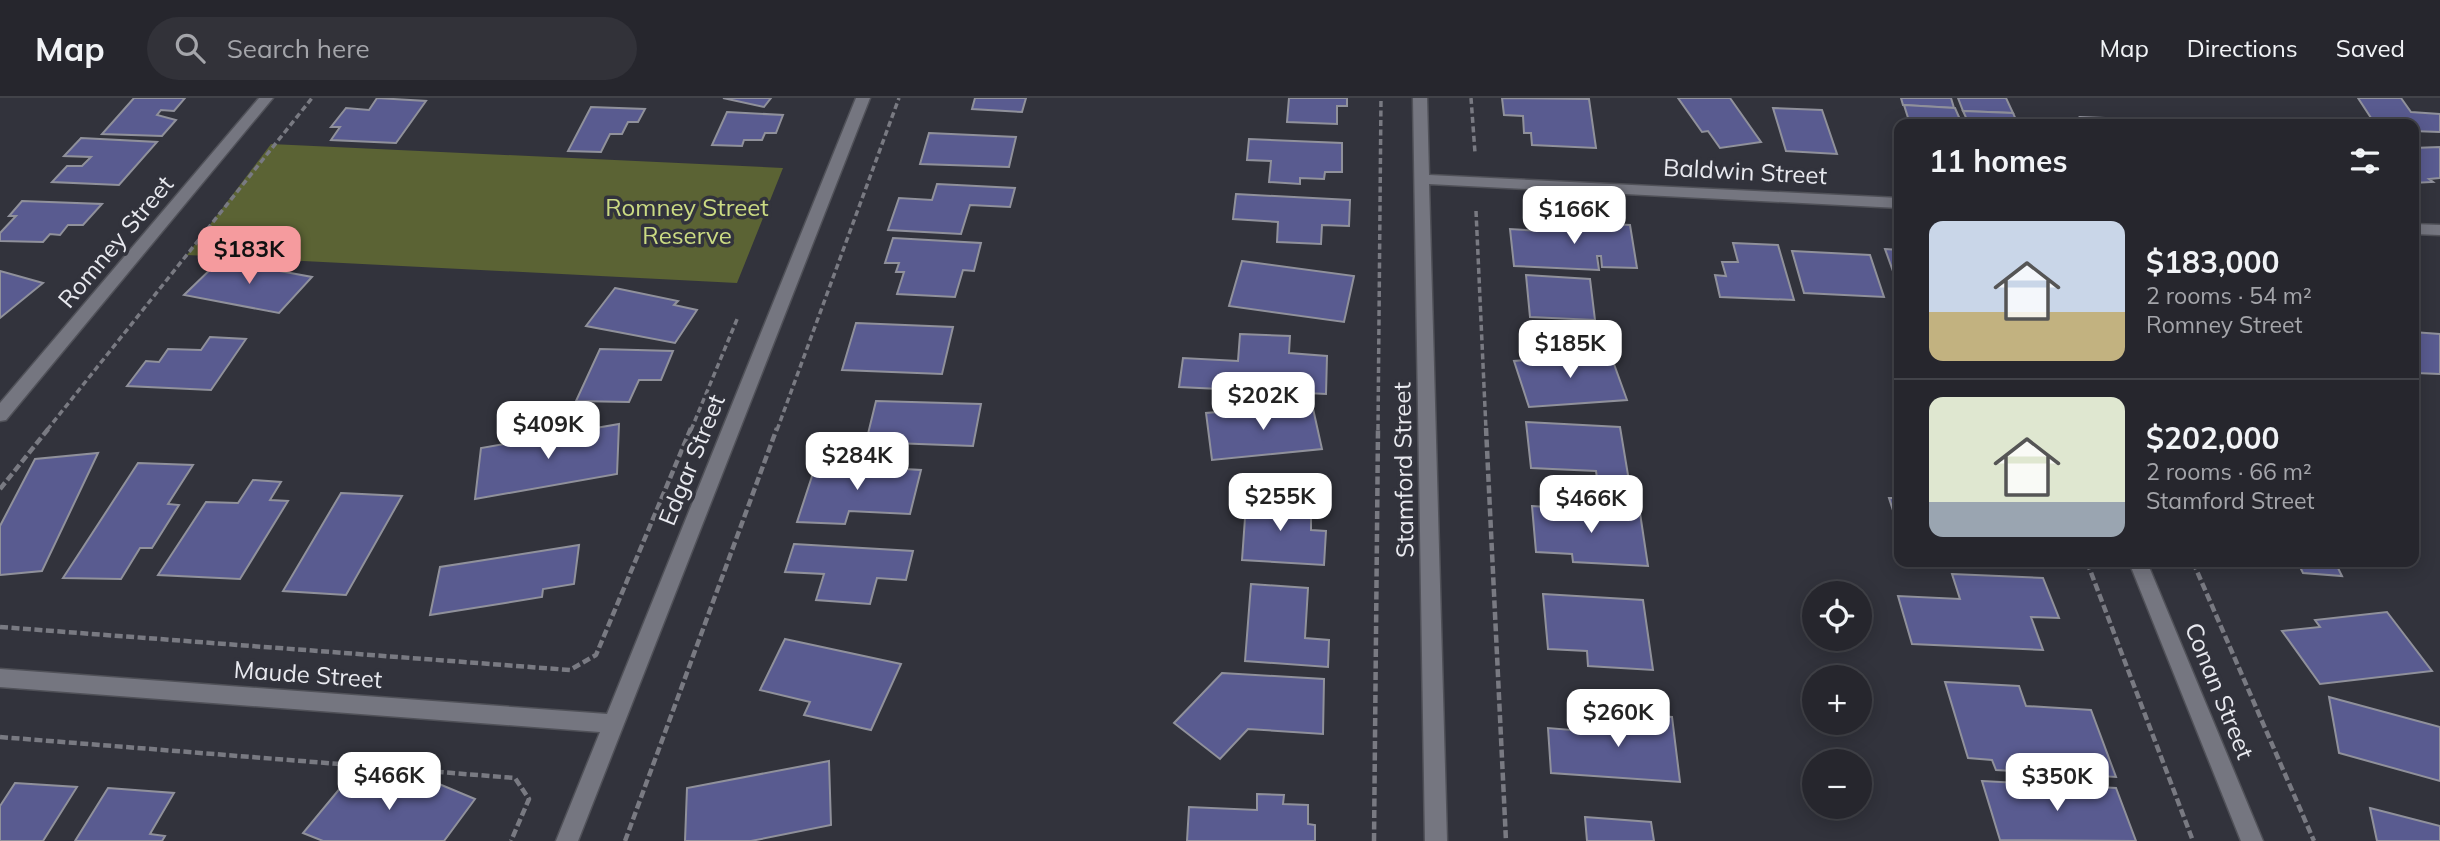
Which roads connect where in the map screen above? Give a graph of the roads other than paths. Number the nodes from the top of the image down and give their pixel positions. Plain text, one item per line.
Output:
1 (266, 98) edge
2 (863, 98) edge
3 (1420, 98) edge
4 (1422, 178) junction
5 (1894, 203) edge
6 (2419, 229) edge
7 (2440, 230) edge
8 (0, 415) edge
9 (2140, 567) edge
10 (0, 678) edge
11 (613, 724) junction
12 (566, 841) edge
13 (1436, 841) edge
14 (2252, 841) edge

1 - 8 street, Romney Street
2 - 11 street, Edgar Street
3 - 4 street, Stamford Street
4 - 5 street, Baldwin Street
4 - 13 street, Stamford Street
6 - 7 street
9 - 14 street, Conan Street
10 - 11 street, Maude Street
11 - 12 street, Edgar Street

